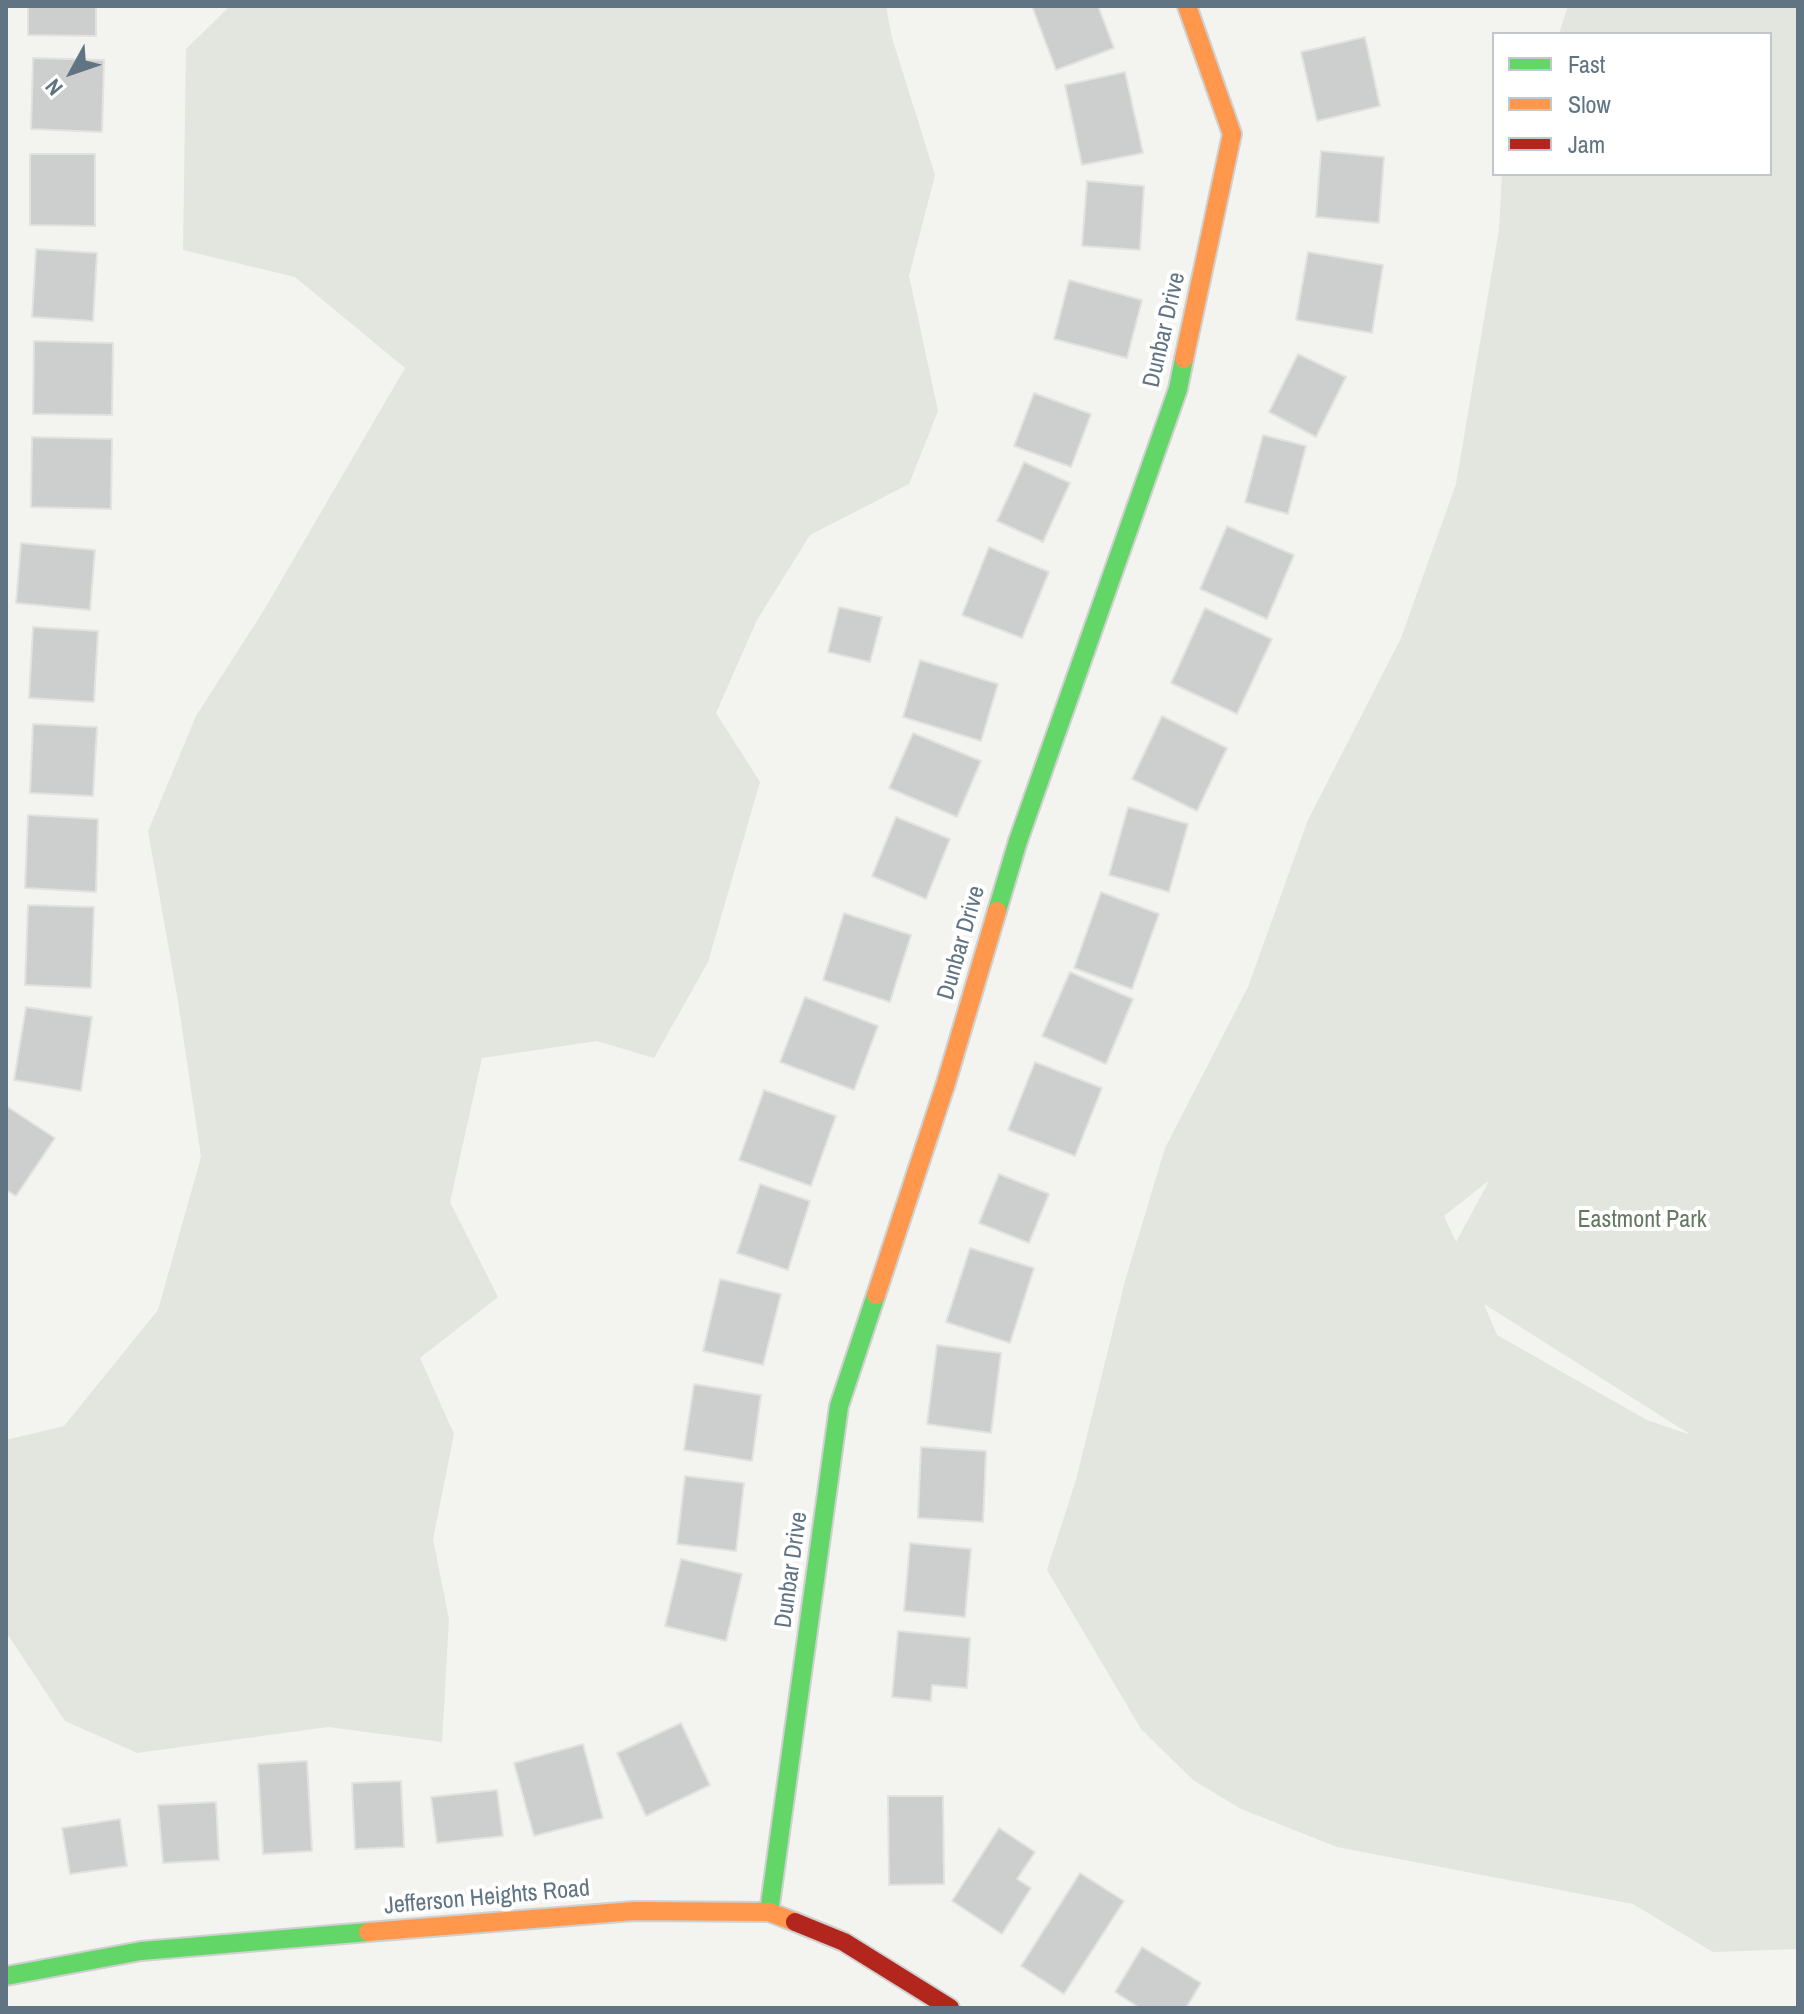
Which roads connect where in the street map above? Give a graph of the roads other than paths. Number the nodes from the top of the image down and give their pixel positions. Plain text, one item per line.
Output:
1 (1187, 6) edge
2 (769, 1912) junction
3 (6, 1976) edge
4 (950, 2008) edge

1 - 2 street, Dunbar Drive
2 - 3 street, Jefferson Heights Road
2 - 4 street, Jefferson Heights Road

